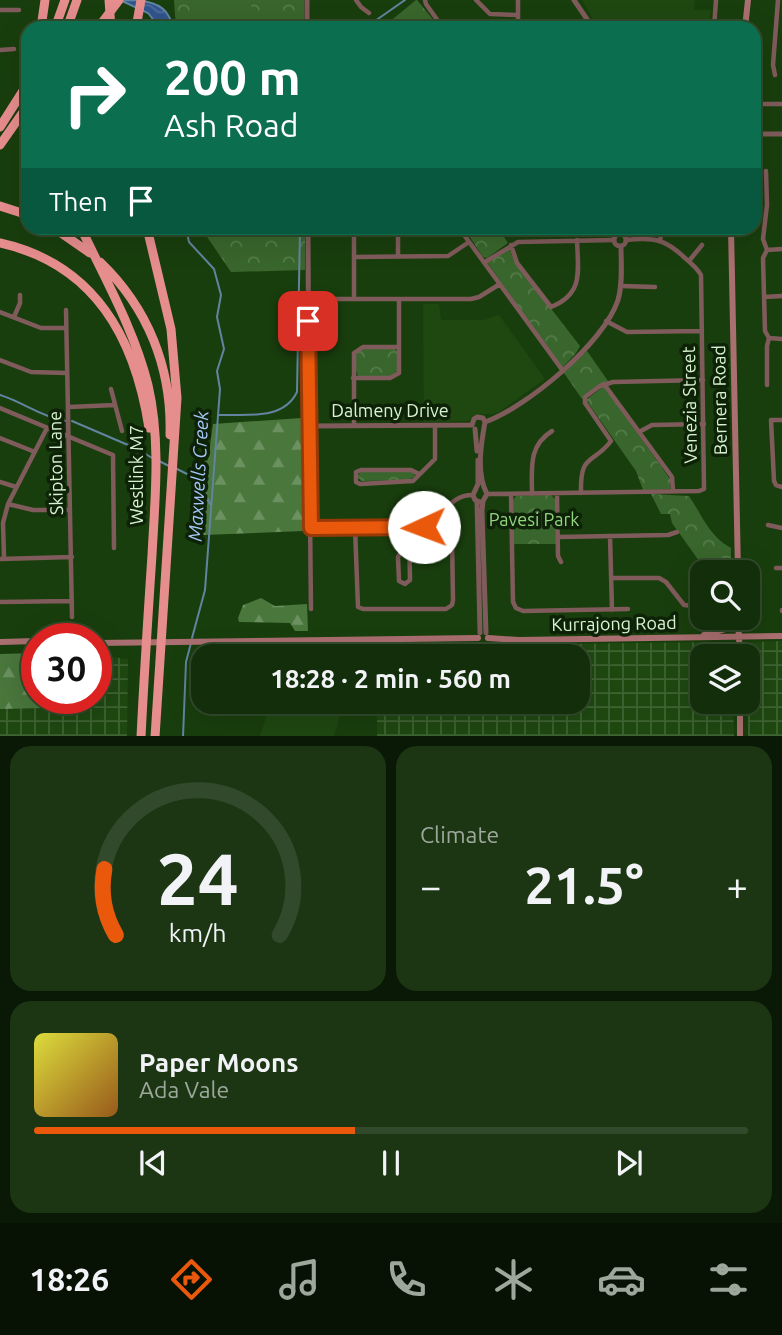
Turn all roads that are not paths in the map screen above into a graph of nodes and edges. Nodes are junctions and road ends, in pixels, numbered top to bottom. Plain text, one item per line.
1 (3, 0) edge
2 (65, 0) edge
3 (77, 0) edge
4 (109, 0) edge
5 (119, 0) edge
6 (141, 0) edge
7 (307, 0) edge
8 (356, 0) edge
9 (425, 0) edge
10 (476, 0) edge
11 (518, 0) edge
12 (574, 0) edge
13 (716, 0) edge
14 (748, 0) edge
15 (778, 0) edge
16 (2, 10) edge
17 (19, 10) dead end
18 (369, 13) dead end
19 (518, 15) junction
20 (58, 21) edge
21 (70, 21) edge
22 (103, 21) edge
23 (110, 21) edge
24 (137, 21) edge
25 (307, 21) edge
26 (438, 21) edge
27 (518, 21) edge
28 (588, 21) edge
29 (714, 21) edge
30 (746, 21) edge
31 (779, 23) edge
32 (14, 49) dead end
33 (0, 50) edge
34 (775, 75) dead end
35 (21, 94) edge
36 (761, 104) edge
37 (782, 104) edge
38 (21, 115) edge
39 (21, 125) edge
40 (0, 127) edge
41 (782, 132) edge
42 (761, 133) edge
43 (0, 145) edge
44 (0, 151) edge
45 (766, 171) dead end
46 (0, 205) edge
47 (21, 212) edge
48 (65, 235) edge
49 (84, 235) edge
50 (150, 235) edge
51 (308, 235) edge
52 (354, 235) edge
53 (398, 235) edge
54 (464, 235) edge
55 (615, 235) edge
56 (625, 235) edge
57 (661, 235) edge
58 (732, 235) edge
59 (577, 240) junction
60 (614, 240) junction
61 (626, 240) junction
62 (660, 240) junction
63 (469, 242) junction
64 (0, 243) edge
65 (511, 245) junction
66 (702, 245) dead end
67 (621, 246) junction
68 (782, 249) edge
69 (767, 250) junction
70 (398, 256) junction
71 (354, 257) junction
72 (689, 261) junction
73 (485, 262) junction
74 (499, 284) junction
75 (621, 286) junction
76 (655, 287) dead end
77 (20, 295) dead end
78 (782, 296) edge
79 (764, 297) junction
80 (308, 299) junction
81 (355, 299) junction
82 (399, 299) junction
83 (66, 310) dead end
84 (0, 312) edge
85 (14, 317) junction
86 (607, 321) junction
87 (66, 328) junction
88 (702, 331) junction
89 (769, 338) junction
90 (782, 339) edge
91 (399, 347) junction
92 (0, 360) edge
93 (563, 371) junction
94 (67, 373) junction
95 (353, 378) junction
96 (703, 380) junction
97 (604, 384) junction
98 (767, 385) dead end
99 (111, 389) dead end
100 (115, 405) junction
101 (69, 407) junction
102 (0, 408) edge
103 (782, 420) edge
104 (485, 422) junction
105 (704, 424) junction
106 (354, 425) junction
107 (435, 425) junction
108 (309, 426) junction
109 (474, 427) junction
110 (47, 428) junction
111 (483, 429) junction
112 (122, 431) dead end
113 (552, 431) dead end
114 (639, 432) junction
115 (69, 436) junction
116 (0, 438) edge
117 (154, 445) junction
118 (35, 452) junction
119 (172, 453) junction
120 (419, 474) junction
121 (0, 482) edge
122 (16, 487) junction
123 (782, 487) edge
124 (485, 491) junction
125 (673, 491) junction
126 (581, 493) junction
127 (511, 494) junction
128 (532, 494) junction
129 (556, 494) junction
130 (477, 497) junction
131 (8, 504) junction
132 (70, 510) junction
133 (436, 519) junction
134 (2, 523) edge
135 (768, 525) dead end
136 (409, 527) junction
137 (311, 528) junction
138 (355, 528) junction
139 (782, 528) edge
140 (677, 532) dead end
141 (610, 536) junction
142 (558, 537) junction
143 (114, 548) dead end
144 (409, 551) junction
145 (72, 557) junction
146 (2, 558) edge
147 (738, 560) edge
148 (561, 562) dead end
149 (611, 578) junction
150 (72, 600) junction
151 (0, 602) edge
152 (690, 605) edge
153 (311, 608) dead end
154 (628, 609) dead end
155 (612, 610) junction
156 (72, 617) dead end
157 (722, 630) edge
158 (739, 630) edge
159 (483, 635) junction
160 (740, 636) junction
161 (782, 636) edge
162 (699, 637) junction
163 (112, 641) edge
164 (21, 643) edge
165 (0, 644) edge
166 (740, 644) edge
167 (740, 714) edge
168 (141, 736) edge
169 (155, 736) edge
170 (740, 736) edge

1 - 16 street
2 - 20 highway
3 - 21 highway
4 - 23 highway
5 - 22 highway
6 - 24 highway
7 - 25 street
8 - 18 street
9 - 26 street
10 - 19 street
11 - 19 street
12 - 28 street
13 - 29 street
14 - 30 main road
15 - 31 street
16 - 17 street
19 - 27 street
31 - 34 street
32 - 33 street
35 - 40 highway
36 - 37 street
38 - 43 highway
39 - 44 highway
41 - 42 street
45 - 69 street
46 - 47 highway
48 - 119 highway
49 - 117 highway, Westlink M7
50 - 119 highway
51 - 80 street
52 - 71 street
53 - 70 street
54 - 63 street
55 - 60 street
56 - 61 street
57 - 62 street
58 - 147 main road, Bernera Road
59 - 60 street
59 - 65 street
59 - 65 street
60 - 67 street
61 - 62 street
61 - 67 street
62 - 72 street
63 - 70 street
63 - 73 street
64 - 117 highway
65 - 73 street
66 - 72 street
67 - 75 street
68 - 69 street
69 - 79 street
70 - 71 street
71 - 81 street
72 - 88 street, Venezia Street
73 - 74 street
74 - 82 street
74 - 93 street
75 - 76 street
75 - 86 street
77 - 85 street
78 - 79 street
79 - 89 street
80 - 81 street
80 - 108 street
81 - 82 street
82 - 91 street
83 - 87 street, Skipton Lane
84 - 85 street
85 - 87 street
86 - 88 street
86 - 93 street
87 - 94 street, Skipton Lane
88 - 96 street, Venezia Street
89 - 90 street
89 - 98 street
91 - 95 street
91 - 95 street
92 - 94 street
93 - 104 street
94 - 101 street, Skipton Lane
95 - 106 street
96 - 97 street
96 - 105 street, Venezia Street
97 - 114 street
97 - 126 street
99 - 100 street
100 - 101 street
100 - 112 street
101 - 115 street, Skipton Lane
102 - 110 street
103 - 123 street
104 - 109 street
104 - 111 street
105 - 114 street
105 - 125 street, Venezia Street
106 - 107 street, Dalmeny Drive
106 - 108 street, Dalmeny Drive
107 - 109 street, Dalmeny Drive
107 - 120 street
108 - 137 street
109 - 111 street
109 - 130 street
110 - 115 street
110 - 118 street
111 - 124 street
113 - 128 street
114 - 125 street
115 - 132 street, Skipton Lane
115 - 143 street
116 - 118 street
117 - 168 highway
118 - 122 street
119 - 169 highway
120 - 120 street
121 - 122 street
122 - 131 street
124 - 127 street, Venezia Street
124 - 130 street
124 - 130 street
125 - 126 street, Venezia Street
126 - 129 street, Venezia Street
127 - 128 street, Venezia Street
127 - 155 street
128 - 129 street, Venezia Street
129 - 142 street
130 - 133 street
130 - 159 street
131 - 132 street
131 - 134 street
132 - 145 street, Skipton Lane
133 - 136 street
133 - 138 street
134 - 146 street
135 - 139 street
136 - 138 street
136 - 144 street
137 - 138 street
137 - 153 street
140 - 141 street
141 - 142 street
141 - 149 street
142 - 148 street
144 - 144 street
145 - 146 street
145 - 150 street, Skipton Lane
149 - 152 street
149 - 155 street
150 - 151 street
150 - 156 street, Skipton Lane
154 - 155 street
157 - 162 main road
158 - 160 main road
159 - 162 main road, Kurrajong Road
159 - 163 main road, Kurrajong Road
160 - 161 main road, Kurrajong Road
160 - 162 main road, Kurrajong Road
160 - 166 main road
164 - 165 main road
167 - 170 main road

